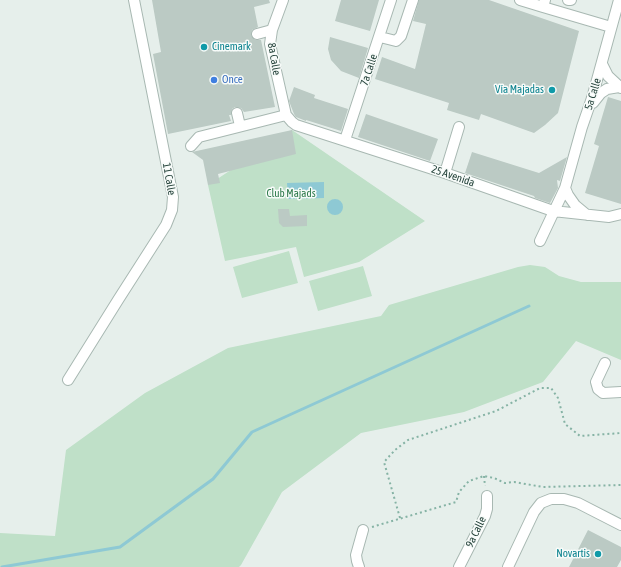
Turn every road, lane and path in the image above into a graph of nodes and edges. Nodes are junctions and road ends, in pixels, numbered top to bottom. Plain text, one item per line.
1 (134, 0) edge
2 (283, 0) edge
3 (391, 0) edge
4 (413, 0) edge
5 (520, 0) edge
6 (568, 0) edge
7 (572, 0) edge
8 (619, 0) edge
9 (544, 4) edge
10 (611, 27) junction
11 (272, 30) junction
12 (257, 34) dead end
13 (380, 37) junction
14 (602, 64) junction
15 (620, 88) edge
16 (588, 110) junction
17 (237, 113) dead end
18 (287, 117) junction
19 (240, 126) junction
20 (459, 127) dead end
21 (346, 140) junction
22 (191, 146) dead end
23 (445, 173) junction
24 (566, 188) junction
25 (553, 211) junction
26 (621, 214) edge
27 (587, 215) junction
28 (540, 240) dead end
29 (605, 363) dead end
30 (68, 380) dead end
31 (621, 392) edge
32 (621, 433) edge
33 (621, 485) edge
34 (487, 496) dead end
35 (400, 518) junction
36 (621, 525) edge
37 (363, 530) joint
38 (359, 567) edge
39 (459, 567) edge
40 (508, 567) edge

1 - 30 street, 11 Calle
2 - 11 street, 8a Calle
3 - 13 street, 7a Calle
4 - 13 street
5 - 9 street
6 - 7 street
8 - 10 street, 5a Calle
9 - 10 street
10 - 14 street, 5a Calle
11 - 12 street
11 - 18 street, 8a Calle
13 - 21 street, 7a Calle
14 - 15 street
14 - 16 street, 5a Calle
15 - 16 street
16 - 24 street, 5a Calle
17 - 19 street
18 - 19 street
18 - 21 street, 25 Avenida
19 - 22 street
20 - 23 street
21 - 23 street, 25 Avenida
23 - 25 street, 25 Avenida
24 - 25 street, 5a Calle
24 - 27 street
25 - 27 street, 25 Avenida
25 - 28 street, 5a Calle
26 - 27 street, 25 Avenida
29 - 31 street
32 - 35 path
33 - 35 path
34 - 39 street, 9a Calle
35 - 37 path
36 - 40 street
37 - 38 street

